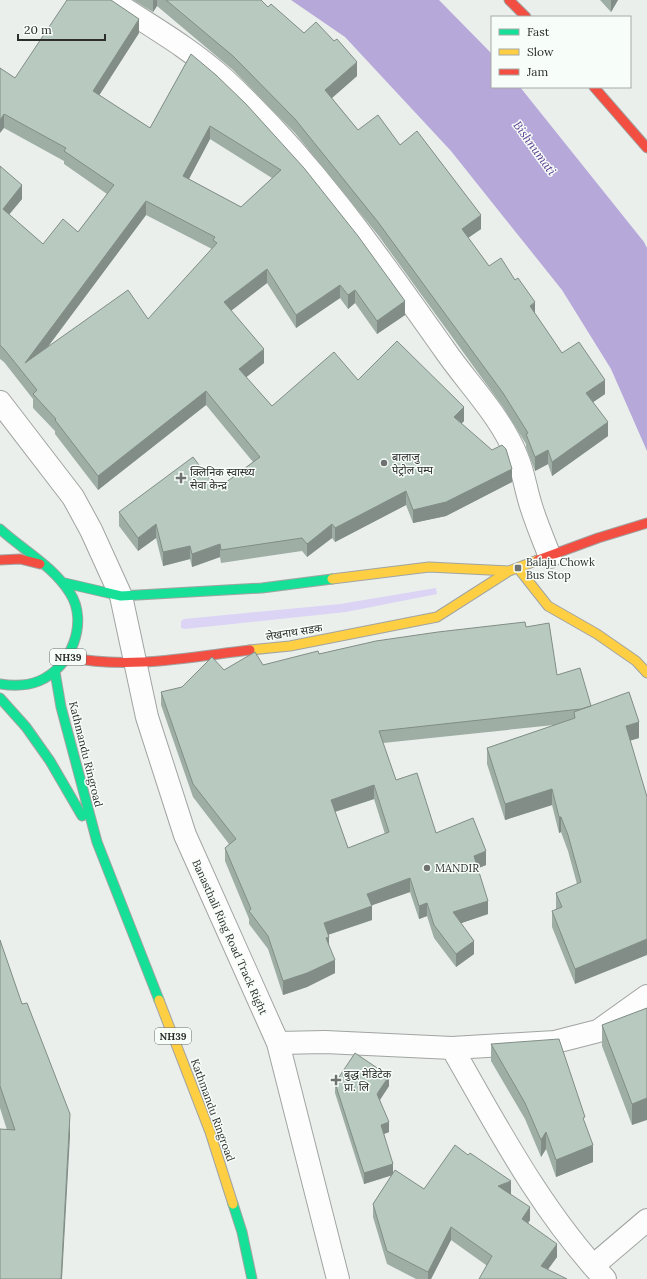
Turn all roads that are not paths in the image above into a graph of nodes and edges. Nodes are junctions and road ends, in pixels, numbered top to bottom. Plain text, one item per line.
1 (111, 0) edge
2 (509, 0) edge
3 (525, 16) edge
4 (595, 88) edge
5 (647, 148) edge
6 (0, 402) edge
7 (647, 523) edge
8 (0, 529) edge
9 (550, 557) junction
10 (0, 560) edge
11 (50, 569) junction
12 (513, 570) junction
13 (65, 583) junction
14 (121, 596) junction
15 (68, 657) junction
16 (136, 663) junction
17 (55, 672) junction
18 (647, 673) edge
19 (0, 684) edge
20 (0, 698) edge
21 (97, 842) junction
22 (647, 996) edge
23 (278, 1044) junction
24 (452, 1048) junction
25 (647, 1220) edge
26 (599, 1273) edge
27 (252, 1279) edge
28 (338, 1279) edge

1 - 9 street
2 - 3 main road
4 - 5 main road
6 - 14 street, Banasthali Ring Road Track Right
7 - 9 main road, लेखनाथ सडक
8 - 11 main road, NH39
9 - 12 main road, लेखनाथ सडक
10 - 11 main road, NH39
11 - 13 main road, NH39
12 - 14 main road, लेखनाथ सडक
12 - 16 main road, लेखनाथ सडक
12 - 18 main road
13 - 14 main road, लेखनाथ सडक
13 - 15 main road, NH39
14 - 16 street, Banasthali Ring Road Track Right
15 - 16 main road, लेखनाथ सडक
15 - 17 main road, NH39
16 - 23 street, Banasthali Ring Road Track Right
17 - 19 main road, NH39
17 - 21 main road, Kathmandu Ringroad / NH39
20 - 21 main road, Kathmandu Ringroad / NH39
21 - 27 main road, Kathmandu Ringroad / NH39
22 - 24 street
23 - 24 street
23 - 28 street, Banasthali Ring Road Track Right
24 - 26 street
25 - 26 street

